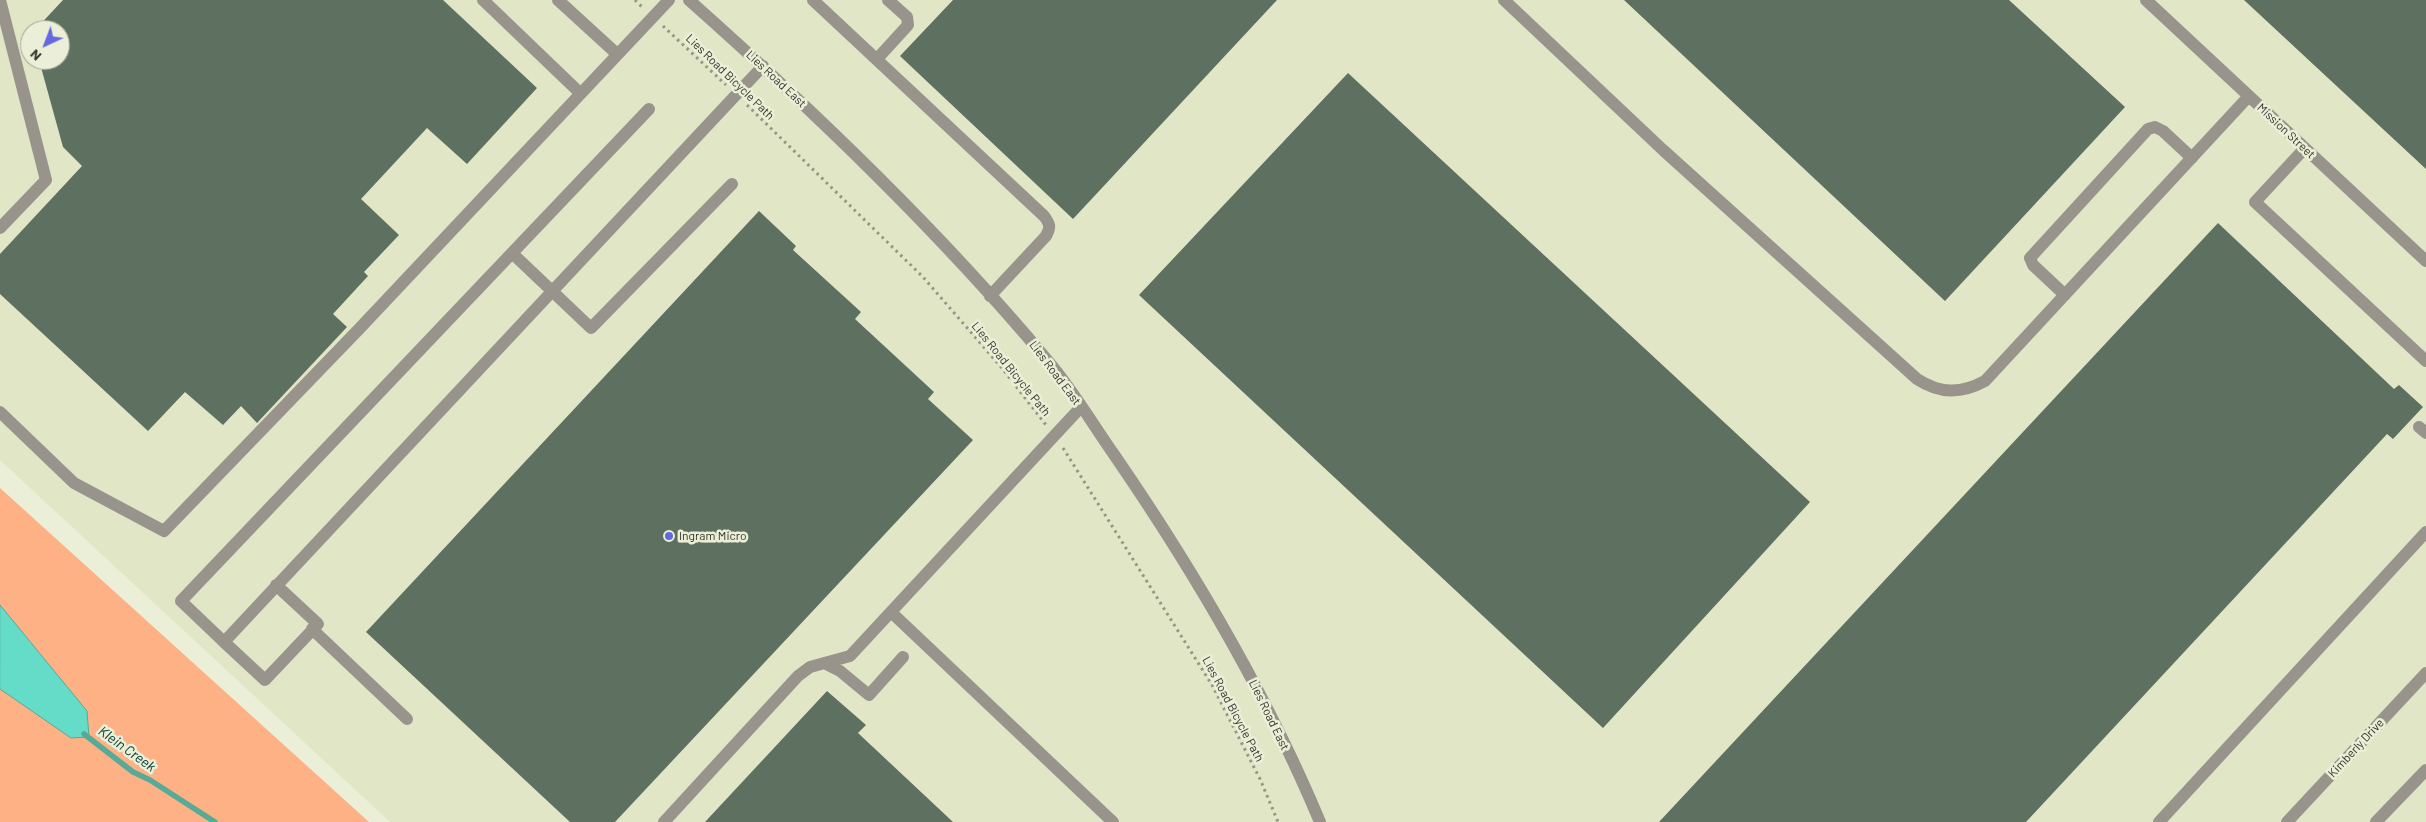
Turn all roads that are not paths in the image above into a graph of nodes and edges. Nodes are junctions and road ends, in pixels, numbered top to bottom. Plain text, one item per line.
1 (0, 0) edge
2 (483, 0) edge
3 (558, 0) edge
4 (669, 0) edge
5 (689, 0) edge
6 (813, 0) edge
7 (888, 0) edge
8 (1504, 0) edge
9 (2146, 0) edge
10 (617, 54) junction
11 (877, 59) junction
12 (763, 66) junction
13 (580, 93) junction
14 (2249, 96) junction
15 (649, 109) dead end
16 (2305, 148) junction
17 (2192, 158) junction
18 (732, 184) dead end
19 (0, 228) edge
20 (513, 254) junction
21 (2426, 261) edge
22 (551, 293) junction
23 (2065, 295) junction
24 (990, 296) junction
25 (2426, 362) edge
26 (1081, 407) junction
27 (0, 412) edge
28 (2426, 532) edge
29 (276, 585) junction
30 (891, 612) junction
31 (312, 629) junction
32 (224, 642) junction
33 (903, 657) dead end
34 (824, 662) junction
35 (2426, 673) edge
36 (407, 719) dead end
37 (2426, 770) edge
38 (664, 822) edge
39 (1113, 822) edge
40 (1320, 822) edge
41 (2159, 822) edge
42 (2288, 822) edge
43 (2376, 822) edge

1 - 19 street
2 - 13 street
3 - 10 street
4 - 10 street
5 - 12 street, Lies Road East
6 - 11 street
7 - 11 street
8 - 23 street
9 - 14 street, Mission Street
10 - 13 street
11 - 24 street
12 - 22 street
12 - 24 street, Lies Road East
13 - 27 street
14 - 16 street, Mission Street
14 - 17 street
15 - 20 street
16 - 21 street, Mission Street
16 - 25 street
17 - 23 street
17 - 23 street
18 - 22 street
20 - 22 street
20 - 32 street
22 - 29 street
24 - 26 street, Lies Road East
26 - 30 street
26 - 40 street, Lies Road East
28 - 41 street
29 - 31 street
29 - 32 street
30 - 34 street
30 - 39 street
31 - 32 street
31 - 36 street
33 - 34 street
34 - 38 street
35 - 42 street, Kimberly Drive
37 - 43 street

